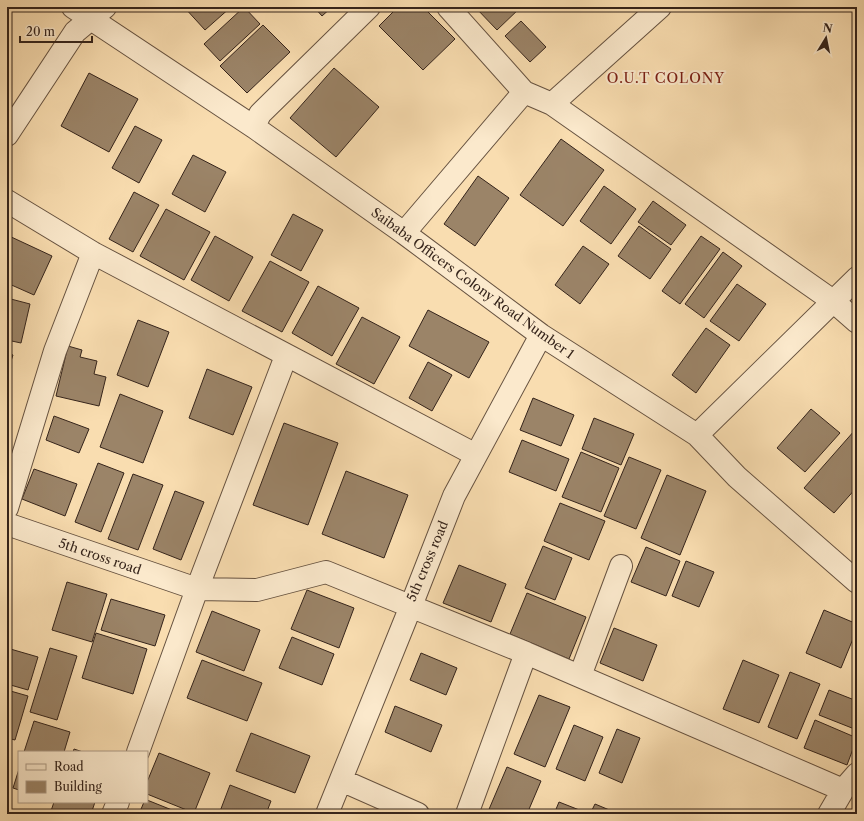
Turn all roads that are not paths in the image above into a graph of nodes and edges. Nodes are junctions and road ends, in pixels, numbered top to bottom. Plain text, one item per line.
1 (73, 7) edge
2 (370, 7) edge
3 (448, 7) edge
4 (660, 7) edge
5 (99, 13) edge
6 (524, 92) junction
7 (552, 104) junction
8 (254, 128) junction
9 (7, 135) edge
10 (7, 201) edge
11 (404, 233) junction
12 (94, 252) junction
13 (857, 278) edge
14 (833, 301) junction
15 (857, 322) edge
16 (541, 335) junction
17 (286, 356) junction
18 (697, 435) junction
19 (476, 455) junction
20 (7, 508) edge
21 (7, 524) edge
22 (621, 566) dead end
23 (856, 579) edge
24 (197, 589) junction
25 (411, 606) junction
26 (526, 653) junction
27 (580, 676) junction
28 (138, 751) edge
29 (341, 780) junction
30 (850, 782) edge
31 (118, 803) edge
32 (113, 814) edge
33 (326, 814) edge
34 (418, 814) edge
35 (467, 814) edge
36 (829, 814) edge

1 - 5 street, Saibaba Officers Colony Road Number 1
2 - 8 street
3 - 6 street
4 - 7 street
5 - 8 street, Saibaba Officers Colony Road Number 1
5 - 9 street
6 - 7 street
6 - 11 street
7 - 14 street
8 - 11 street, Saibaba Officers Colony Road Number 1
10 - 12 street
11 - 16 street, Saibaba Officers Colony Road Number 1
12 - 17 street
12 - 20 street
13 - 14 street
14 - 15 street
14 - 18 street
16 - 18 street, Saibaba Officers Colony Road Number 1
16 - 19 street, 5th cross road
17 - 19 street
17 - 24 street
18 - 23 street, Saibaba Officers Colony Road Number 1
19 - 25 street, 5th cross road
21 - 24 street, 5th cross road
22 - 27 street
24 - 25 street, 5th cross road
24 - 28 street
25 - 26 street
25 - 29 street
26 - 27 street
26 - 35 street
27 - 30 street
29 - 33 street
29 - 34 street
30 - 36 street
31 - 32 street

